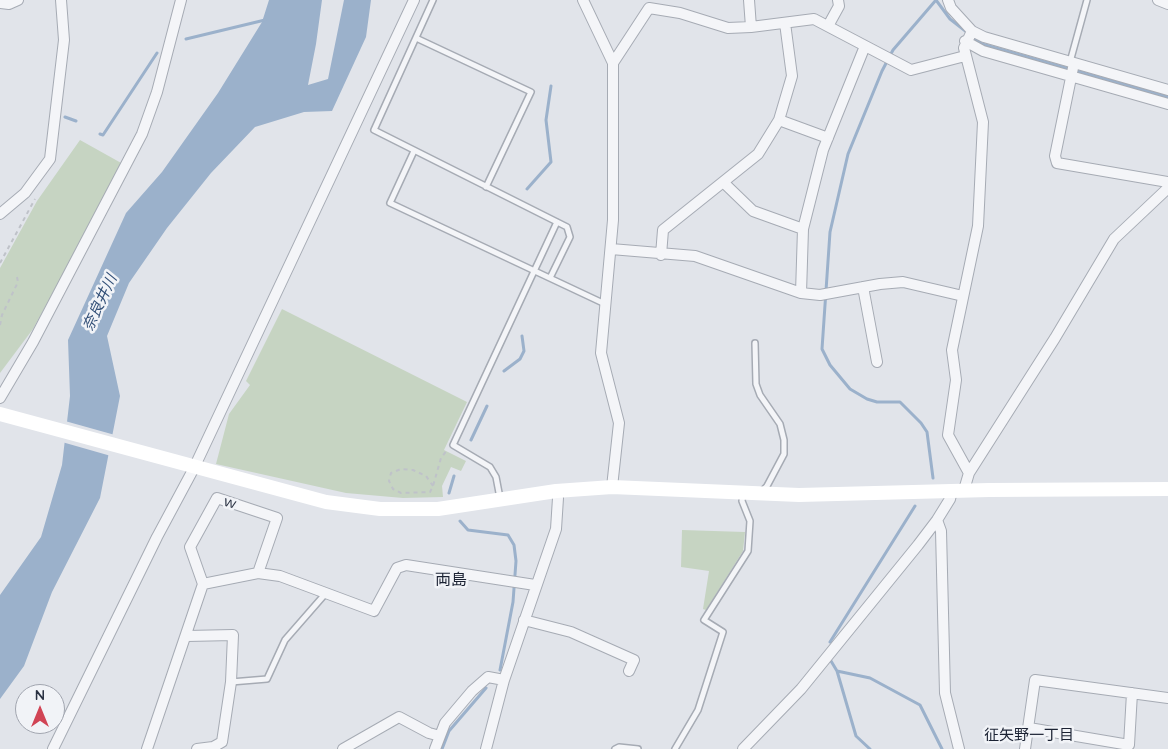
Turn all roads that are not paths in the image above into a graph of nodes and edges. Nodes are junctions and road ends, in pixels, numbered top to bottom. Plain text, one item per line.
1 (18, 0) edge
2 (60, 0) edge
3 (181, 0) edge
4 (414, 0) edge
5 (433, 0) edge
6 (582, 0) edge
7 (749, 0) edge
8 (838, 0) edge
9 (948, 0) edge
10 (1087, 0) edge
11 (1158, 0) edge
12 (0, 3) edge
13 (650, 4) edge
14 (1168, 4) edge
15 (785, 23) junction
16 (828, 26) junction
17 (750, 27) junction
18 (969, 36) junction
19 (416, 38) junction
20 (865, 46) junction
21 (965, 56) junction
22 (613, 63) junction
23 (1072, 68) junction
24 (1168, 90) edge
25 (1168, 104) edge
26 (779, 120) junction
27 (828, 138) junction
28 (414, 151) junction
29 (723, 182) junction
30 (1168, 182) edge
31 (486, 187) junction
32 (1168, 188) edge
33 (0, 214) edge
34 (557, 222) junction
35 (804, 229) junction
36 (611, 249) junction
37 (661, 255) junction
38 (535, 271) junction
39 (550, 278) junction
40 (863, 287) junction
41 (802, 294) junction
42 (963, 296) junction
43 (606, 304) junction
44 (755, 343) dead end
45 (877, 362) dead end
46 (0, 398) edge
47 (0, 414) edge
48 (190, 467) junction
49 (969, 473) junction
50 (612, 487) junction
51 (1168, 489) edge
52 (556, 491) junction
53 (958, 491) junction
54 (743, 492) junction
55 (759, 493) junction
56 (500, 500) junction
57 (937, 520) junction
58 (258, 573) junction
59 (203, 584) junction
60 (535, 586) junction
61 (326, 593) junction
62 (524, 620) junction
63 (187, 636) junction
64 (629, 671) dead end
65 (504, 680) junction
66 (231, 682) junction
67 (1132, 693) junction
68 (1168, 698) edge
69 (1028, 728) junction
70 (440, 736) junction
71 (1129, 747) edge
72 (53, 749) edge
73 (147, 749) edge
74 (196, 749) edge
75 (343, 749) edge
76 (435, 749) edge
77 (486, 749) edge
78 (615, 749) edge
79 (638, 749) edge
80 (675, 749) edge
81 (743, 749) edge
82 (959, 749) edge
83 (1025, 749) edge

1 - 12 street
2 - 33 street
3 - 46 street
4 - 48 street
5 - 19 lane
6 - 22 street
7 - 17 street
8 - 16 street
9 - 18 street
10 - 23 lane
11 - 14 street
13 - 17 street
13 - 22 street
15 - 16 street
15 - 17 street
15 - 26 street
16 - 20 street
18 - 21 street
18 - 23 street
19 - 28 lane
19 - 31 lane
20 - 21 street
20 - 27 street
21 - 42 street
22 - 36 street
23 - 24 street
23 - 25 street
23 - 30 street
26 - 27 street
26 - 29 street
27 - 35 street
28 - 31 lane
28 - 38 lane
29 - 35 street
29 - 37 street
31 - 34 lane
32 - 49 street
34 - 38 lane
34 - 39 lane
35 - 41 street
36 - 37 street
36 - 43 street
37 - 41 street
38 - 39 lane
38 - 56 lane
39 - 43 lane
40 - 41 street
40 - 42 street
40 - 45 street
42 - 49 street
43 - 50 street
44 - 55 lane
47 - 48 street
48 - 56 street
48 - 72 street
49 - 53 street
50 - 52 street
50 - 54 street
51 - 53 street
52 - 56 street
52 - 60 street
53 - 55 street
53 - 57 street
54 - 55 street
54 - 80 lane
57 - 81 street
57 - 82 street
58 - 59 street
58 - 59 street, ｗ
58 - 61 street
59 - 63 street
60 - 61 street
60 - 62 street
61 - 66 lane
62 - 64 street
62 - 65 street
63 - 66 street
63 - 73 street
65 - 70 street
65 - 77 street
66 - 74 street
67 - 68 street
67 - 69 street
67 - 71 street
69 - 71 street
69 - 83 street
70 - 75 street
70 - 76 street
78 - 79 lane

